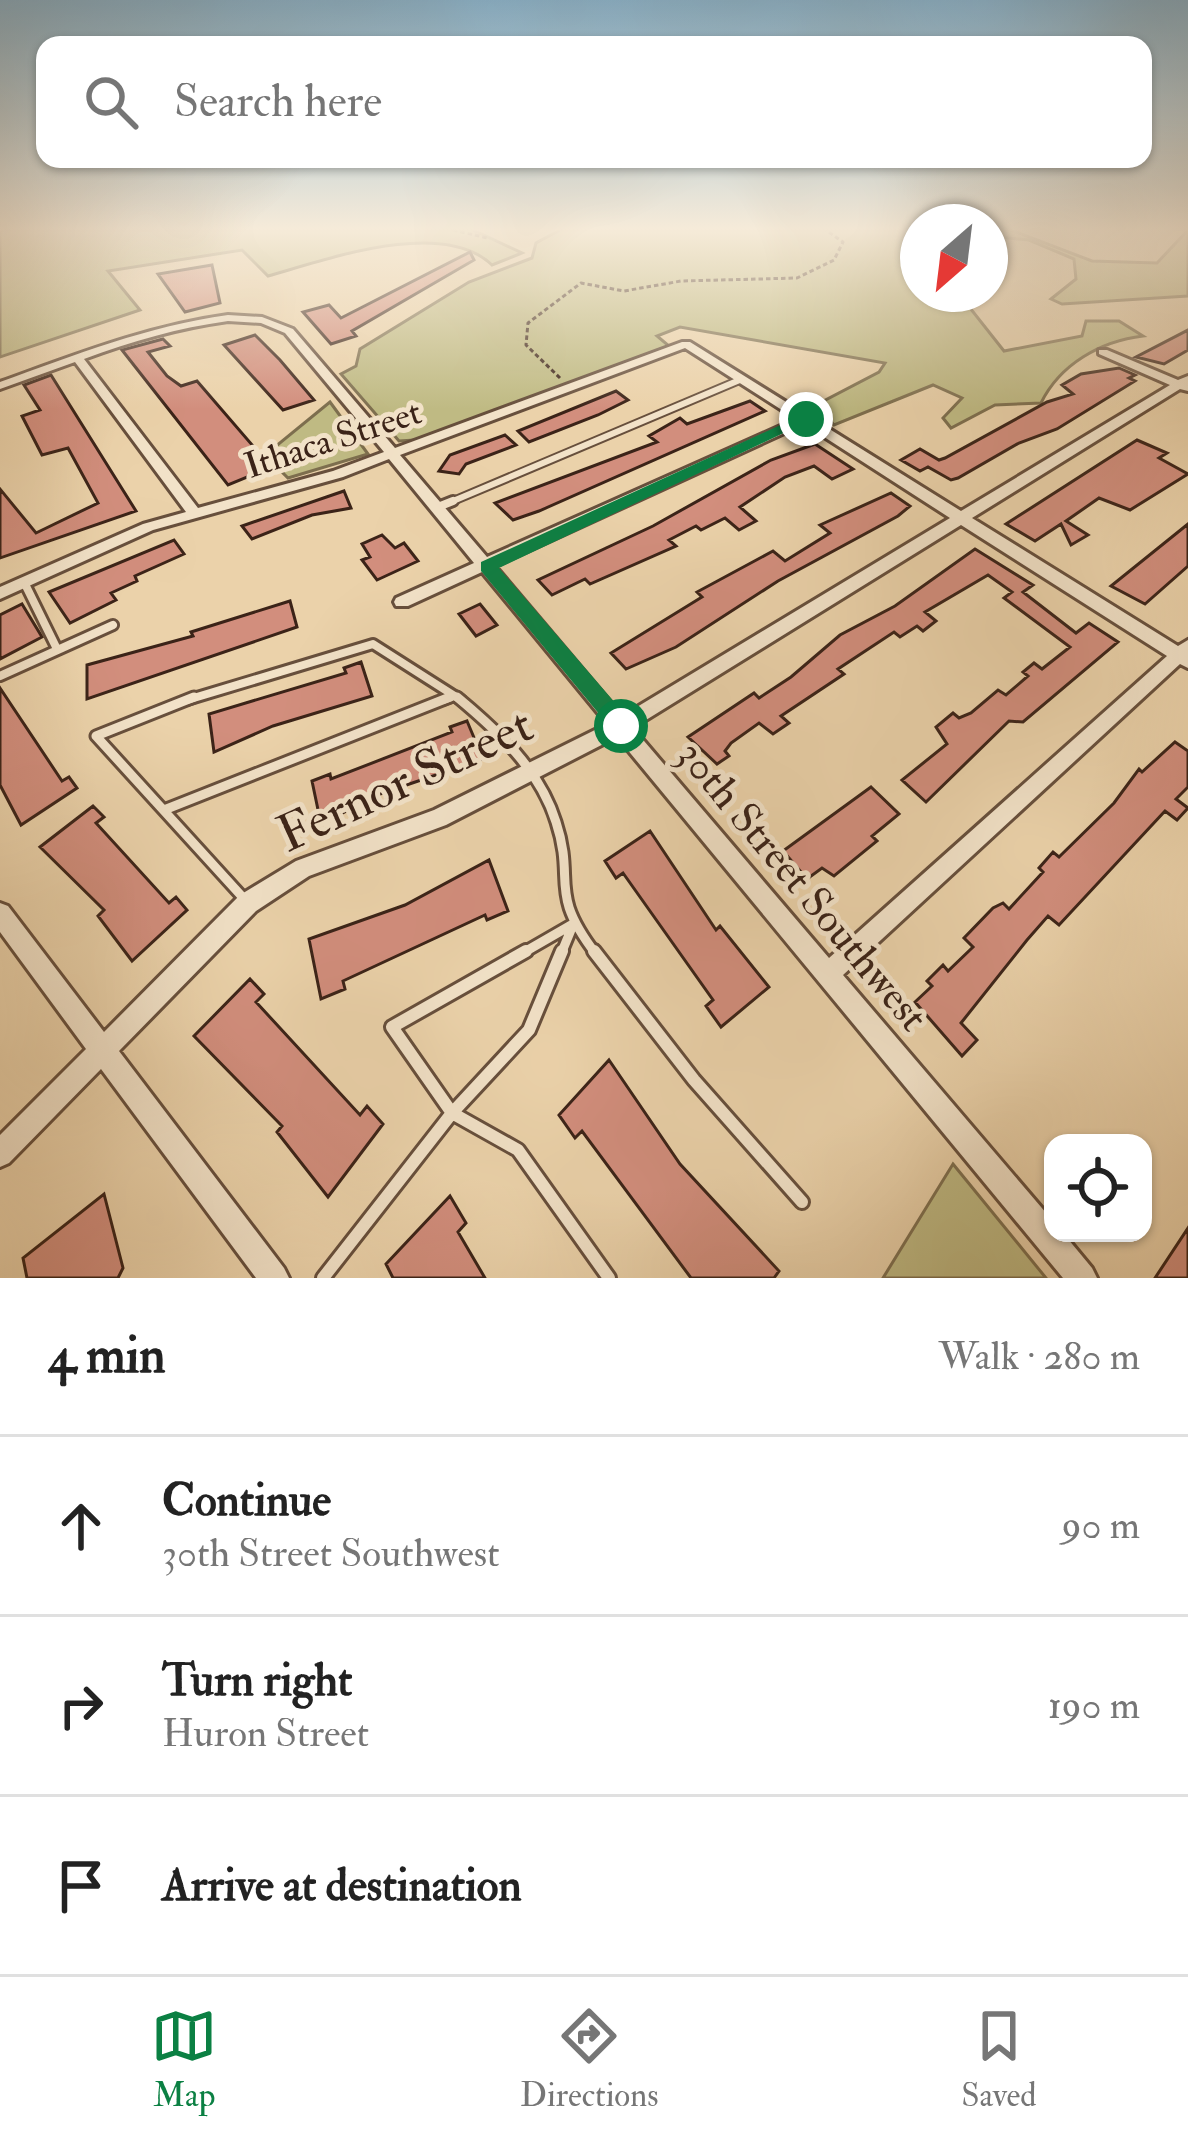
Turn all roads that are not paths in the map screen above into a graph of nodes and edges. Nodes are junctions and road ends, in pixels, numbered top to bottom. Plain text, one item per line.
1 (1102, 352) dead end
2 (79, 359) junction
3 (742, 379) junction
4 (1185, 384) edge
5 (0, 386) edge
6 (806, 419) junction
7 (392, 455) junction
8 (438, 507) junction
9 (193, 512) junction
10 (963, 519) junction
11 (487, 566) junction
12 (24, 582) junction
13 (0, 593) edge
14 (402, 602) dead end
15 (113, 625) dead end
16 (58, 650) junction
17 (1185, 655) edge
18 (0, 676) edge
19 (455, 696) junction
20 (621, 726) junction
21 (528, 772) junction
22 (164, 811) junction
23 (248, 903) junction
24 (0, 914) edge
25 (573, 923) junction
26 (828, 974) junction
27 (102, 1054) junction
28 (452, 1113) junction
29 (0, 1154) edge
30 (802, 1202) dead end
31 (274, 1278) edge
32 (323, 1278) edge
33 (609, 1278) edge
34 (1082, 1278) edge

1 - 4 street
2 - 5 street
2 - 7 street, 30th Street Southwest
2 - 9 street
3 - 6 street
3 - 7 street, Ithaca Street
3 - 8 lane
4 - 10 street, Fernor Street
6 - 10 street
6 - 11 street
7 - 8 street, 30th Street Southwest
7 - 9 street, Ithaca Street
8 - 11 street, 30th Street Southwest
9 - 12 street, Ithaca Street
10 - 17 street
10 - 20 street, Fernor Street
11 - 14 street
11 - 20 street, 30th Street Southwest
12 - 13 street, Ithaca Street
12 - 16 lane
15 - 16 lane
16 - 18 lane
17 - 26 street
19 - 21 lane
19 - 22 lane
19 - 22 lane
20 - 21 street, Fernor Street
20 - 26 street, 30th Street Southwest
21 - 23 street, Fernor Street
21 - 25 lane
22 - 23 lane
23 - 27 street, Fernor Street
24 - 27 street
25 - 28 lane
25 - 28 lane
25 - 30 lane
26 - 34 street, 30th Street Southwest
27 - 29 street, Fernor Street
27 - 31 street
28 - 32 lane
28 - 33 lane

